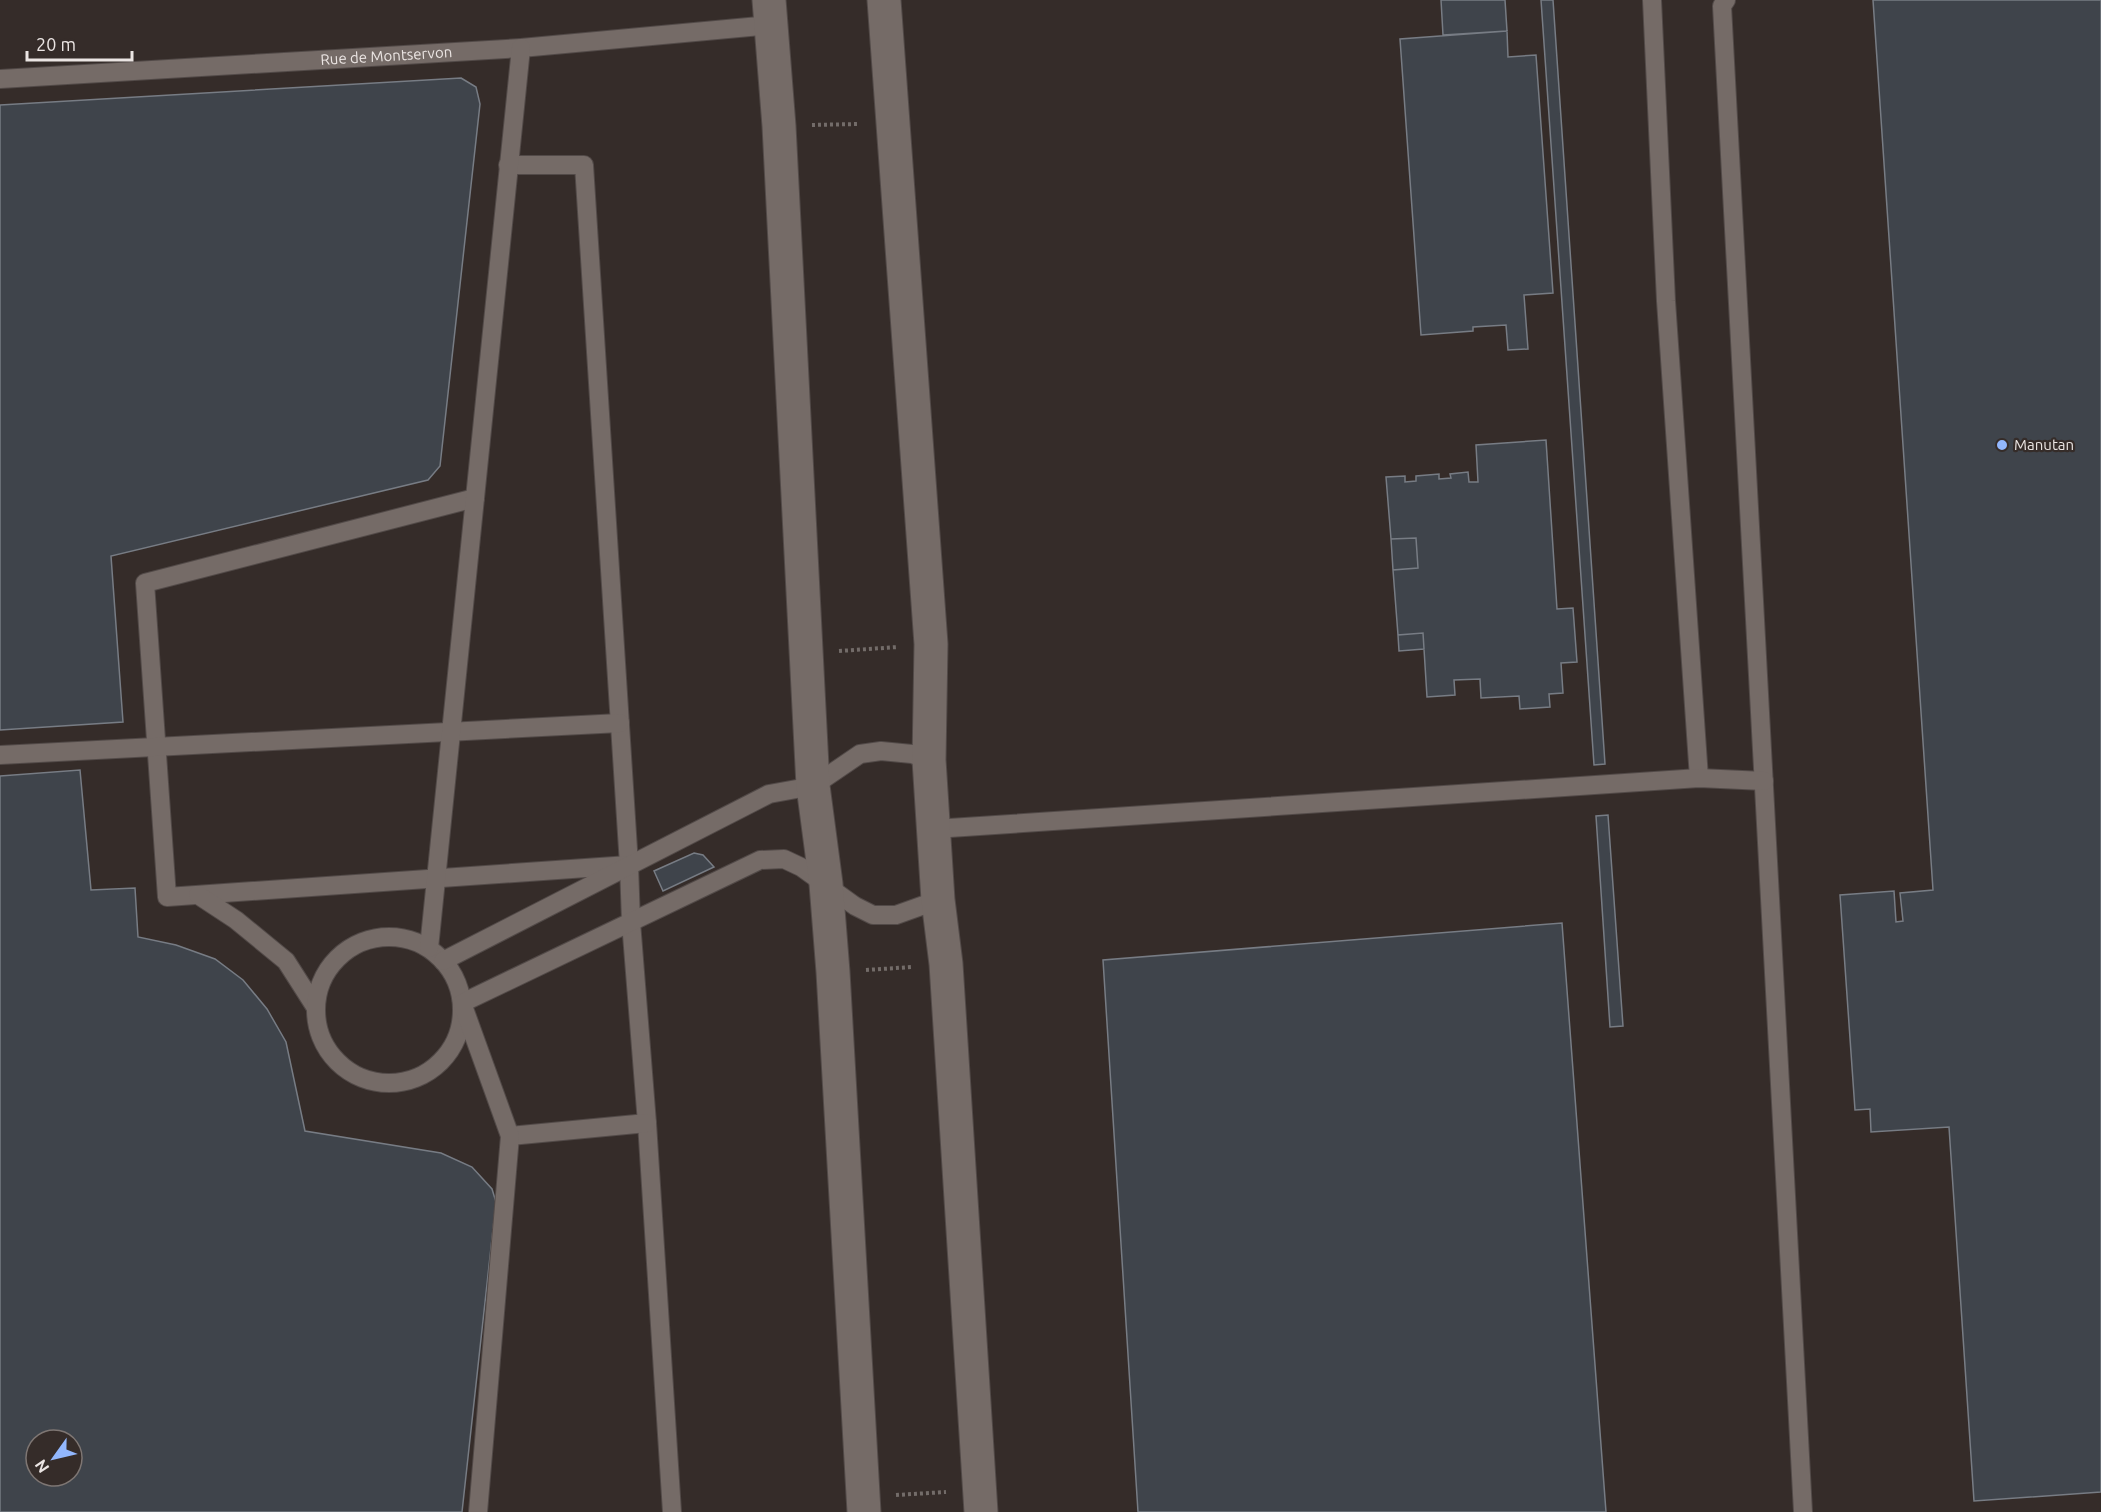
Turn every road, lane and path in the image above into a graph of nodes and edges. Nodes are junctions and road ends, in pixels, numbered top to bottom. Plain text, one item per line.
1 (884, 0) edge
2 (1652, 0) edge
3 (1726, 0) edge
4 (770, 12) edge
5 (520, 48) junction
6 (0, 79) edge
7 (892, 123) junction
8 (779, 126) junction
9 (508, 165) junction
10 (475, 498) junction
11 (931, 644) junction
12 (806, 654) junction
13 (620, 723) junction
14 (451, 732) junction
15 (157, 747) junction
16 (0, 755) edge
17 (928, 760) junction
18 (1699, 778) junction
19 (1764, 781) junction
20 (813, 786) junction
21 (934, 829) junction
22 (630, 865) junction
23 (436, 879) junction
24 (826, 884) junction
25 (198, 895) junction
26 (938, 900) junction
27 (630, 922) junction
28 (429, 948) junction
29 (443, 961) junction
30 (946, 964) junction
31 (833, 972) junction
32 (462, 1004) junction
33 (316, 1008) junction
34 (647, 1123) junction
35 (510, 1136) junction
36 (980, 1501) edge
37 (863, 1505) edge
38 (478, 1512) edge
39 (672, 1512) edge
40 (1803, 1512) edge

1 - 7 street
2 - 18 lane
3 - 19 lane
4 - 5 lane, Rue de Montservon
4 - 8 street
5 - 6 lane, Rue de Montservon
5 - 9 lane
7 - 8 path
7 - 11 street
8 - 12 street
9 - 10 lane
9 - 13 lane
10 - 14 lane
10 - 15 lane
11 - 12 path
11 - 17 street
12 - 20 street
13 - 14 lane
13 - 22 lane
14 - 15 lane
14 - 23 lane
15 - 16 lane
15 - 25 lane
17 - 20 lane
17 - 21 street
18 - 19 lane
18 - 21 lane
19 - 40 lane
20 - 22 lane
20 - 24 street
21 - 26 street
22 - 23 lane
22 - 27 lane
22 - 29 lane
23 - 25 lane
23 - 28 lane
24 - 26 lane
24 - 27 lane
24 - 31 street
25 - 33 lane
26 - 30 street
27 - 32 lane
27 - 34 lane
28 - 29 lane
28 - 33 lane
29 - 32 lane
30 - 31 path
30 - 36 street
31 - 37 street
32 - 33 lane
32 - 35 lane
34 - 35 lane
34 - 39 lane
35 - 38 lane
36 - 37 path

